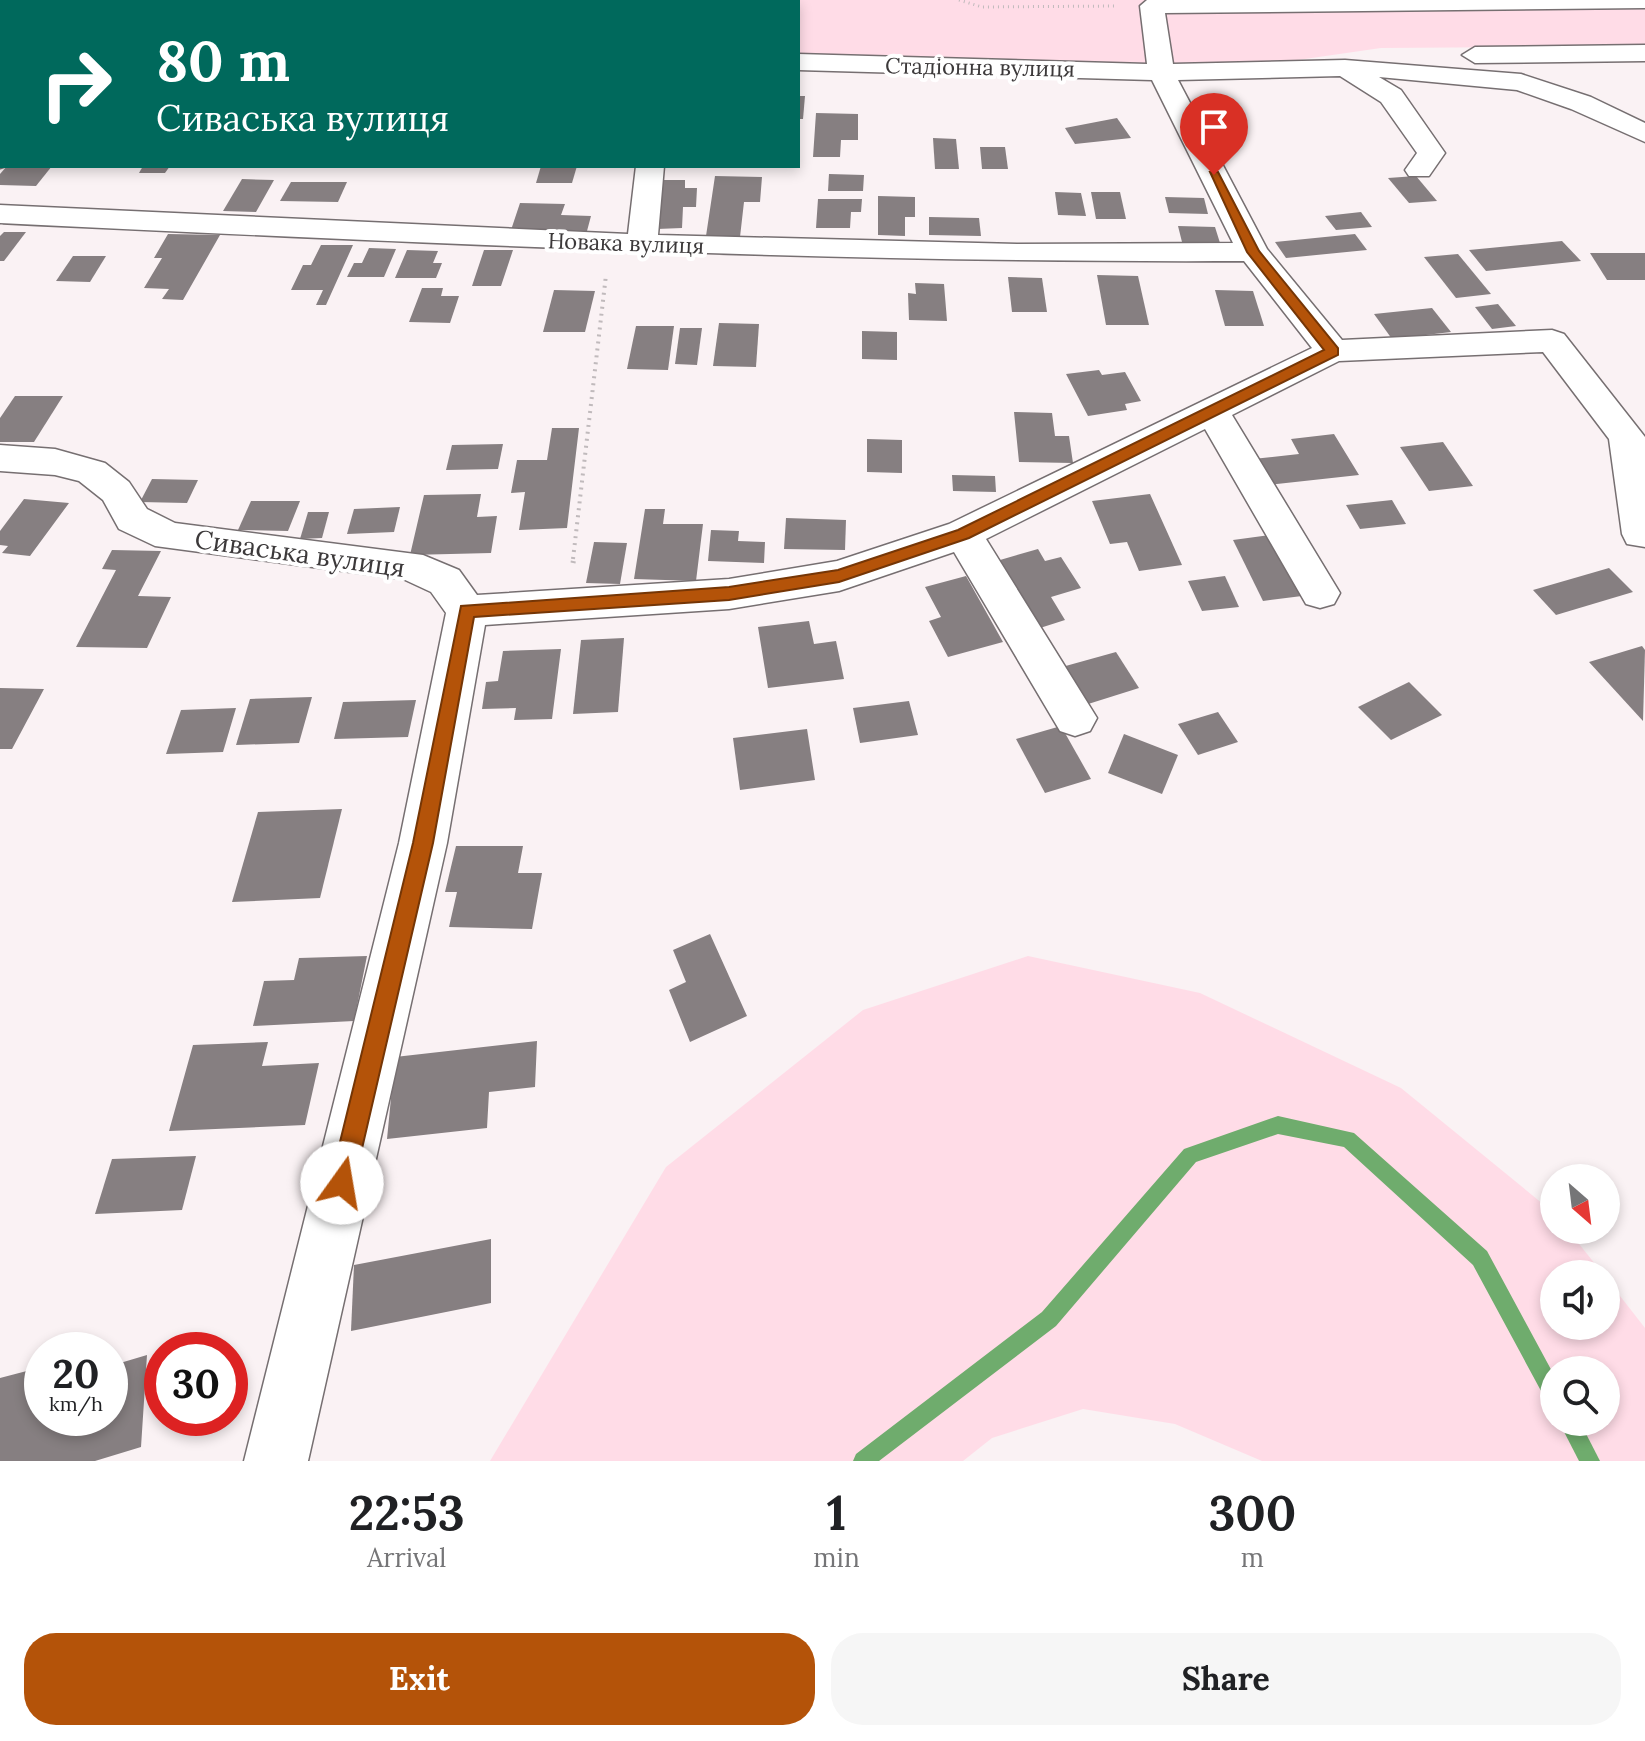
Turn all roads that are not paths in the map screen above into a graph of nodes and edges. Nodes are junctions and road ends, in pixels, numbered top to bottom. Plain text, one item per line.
1 (1645, 1) edge
2 (1645, 53) edge
3 (800, 62) edge
4 (1345, 68) junction
5 (1277, 69) junction
6 (1161, 72) junction
7 (1645, 134) edge
8 (650, 168) edge
9 (1419, 170) dead end
10 (0, 214) edge
11 (642, 244) junction
12 (1253, 252) junction
13 (1333, 351) junction
14 (1212, 411) junction
15 (0, 458) edge
16 (963, 534) junction
17 (1641, 534) dead end
18 (1320, 593) dead end
19 (467, 611) junction
20 (1075, 718) dead end
21 (276, 1461) edge

1 - 6 street
2 - 5 street
3 - 6 street, Стадіонна вулиця
4 - 5 street
4 - 7 street
4 - 9 street
5 - 6 street, Стадіонна вулиця
6 - 12 street
8 - 11 street
10 - 11 street, Новака вулиця
11 - 12 street, Новака вулиця
12 - 13 street
13 - 14 street
13 - 17 street
14 - 16 street
14 - 18 street
15 - 19 street, Сиваська вулиця
16 - 19 street
16 - 20 street
19 - 21 street

